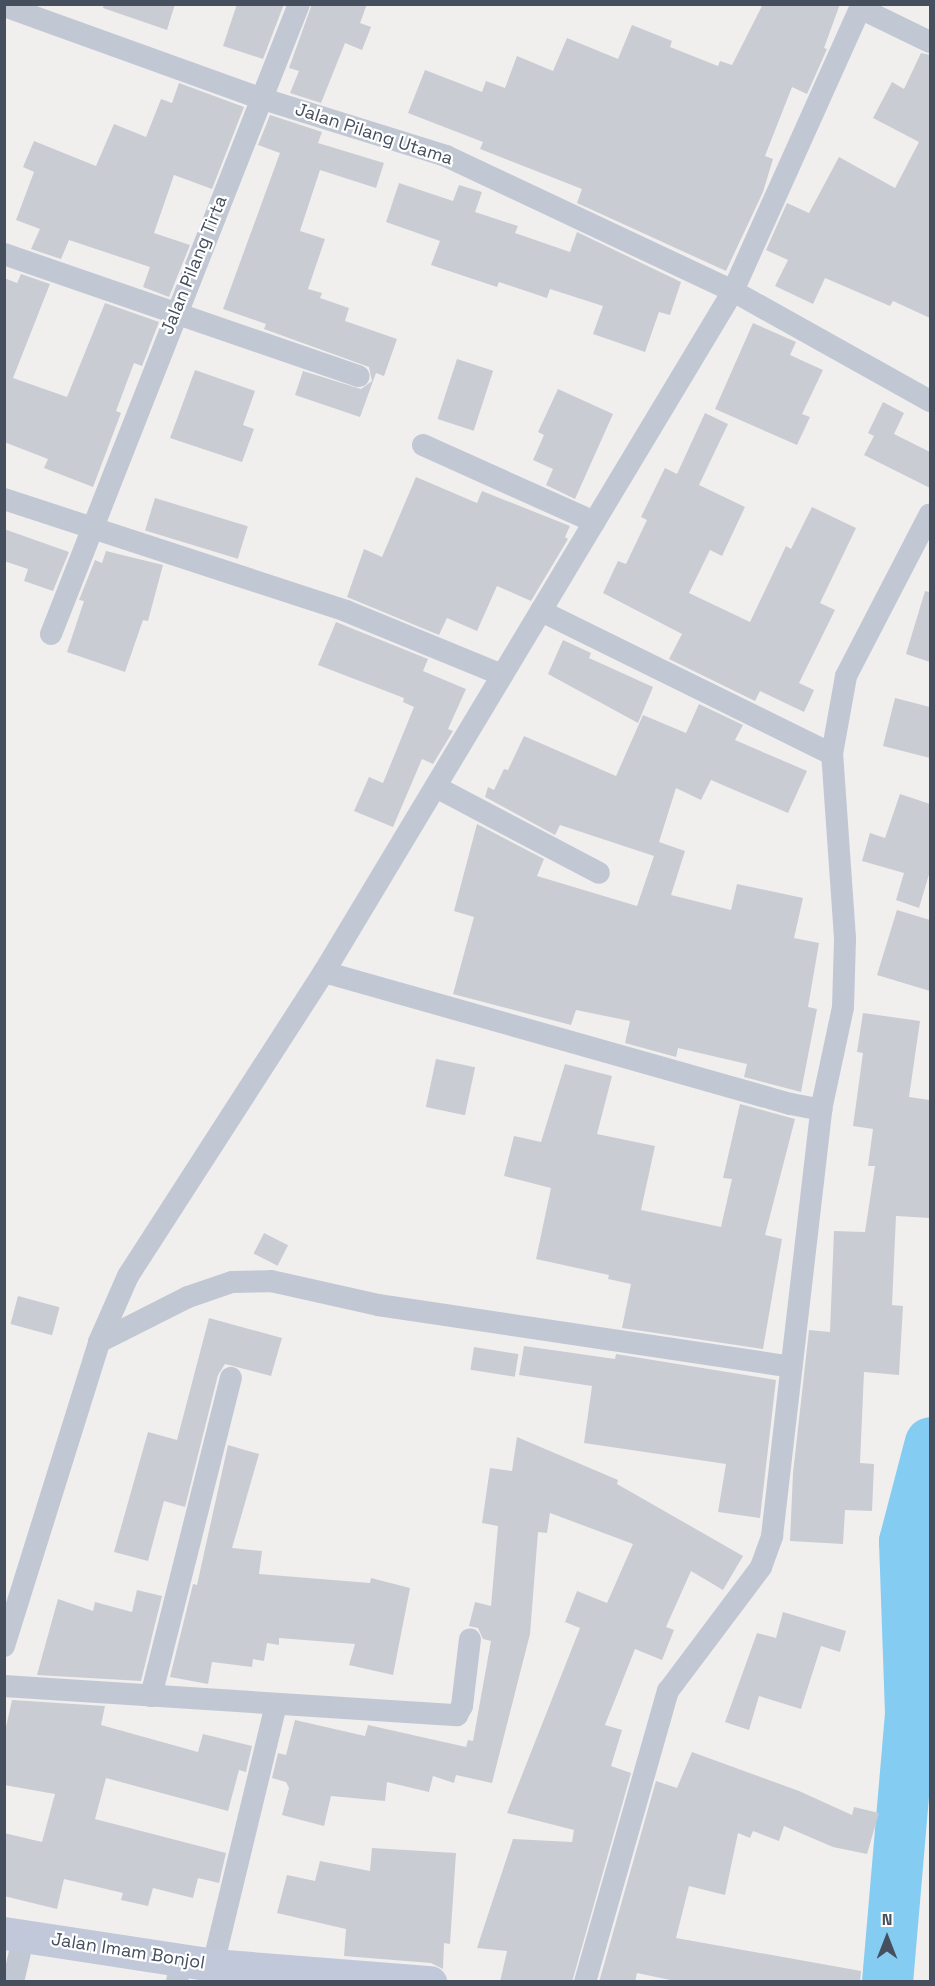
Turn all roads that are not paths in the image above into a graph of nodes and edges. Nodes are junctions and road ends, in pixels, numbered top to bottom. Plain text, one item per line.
1 (299, 4) edge
2 (4, 6) edge
3 (861, 6) edge
4 (930, 42) edge
5 (260, 98) junction
6 (4, 254) edge
7 (733, 291) junction
8 (177, 312) junction
9 (359, 376) dead end
10 (930, 400) edge
11 (423, 445) dead end
12 (4, 499) edge
13 (930, 514) edge
14 (594, 522) junction
15 (92, 528) junction
16 (541, 612) junction
17 (51, 634) dead end
18 (502, 675) junction
19 (832, 754) junction
20 (436, 787) junction
21 (599, 873) dead end
22 (324, 972) junction
23 (821, 1110) junction
24 (99, 1342) junction
25 (791, 1367) junction
26 (231, 1378) dead end
27 (470, 1640) dead end
28 (4, 1646) edge
29 (4, 1686) edge
30 (151, 1696) junction
31 (276, 1705) junction
32 (14, 1934) edge
33 (213, 1965) junction
34 (179, 1971) edge
35 (14, 1982) edge
36 (430, 1982) edge
37 (585, 1982) edge

1 - 5 street, Jalan Pilang Tirta
2 - 5 street, Jalan Pilang Utama
3 - 4 street
3 - 7 street
5 - 7 street, Jalan Pilang Utama
5 - 8 street, Jalan Pilang Tirta
6 - 8 street
7 - 10 street, Jalan Pilang Utama
7 - 14 street
8 - 9 street
8 - 15 street, Jalan Pilang Tirta
11 - 14 street
12 - 15 street
13 - 19 street
14 - 16 street
15 - 17 street, Jalan Pilang Tirta
15 - 18 street
16 - 18 street
16 - 19 street
18 - 20 street
19 - 23 street
20 - 21 street
20 - 22 street
22 - 23 street
22 - 24 street
23 - 25 street
24 - 25 street
24 - 28 street
25 - 37 street
26 - 30 street
27 - 31 street
29 - 30 street
30 - 31 street
31 - 33 street
32 - 34 main road, Jalan Imam Bonjol
32 - 35 street
33 - 34 main road, Jalan Imam Bonjol
33 - 36 main road, Jalan Imam Bonjol

